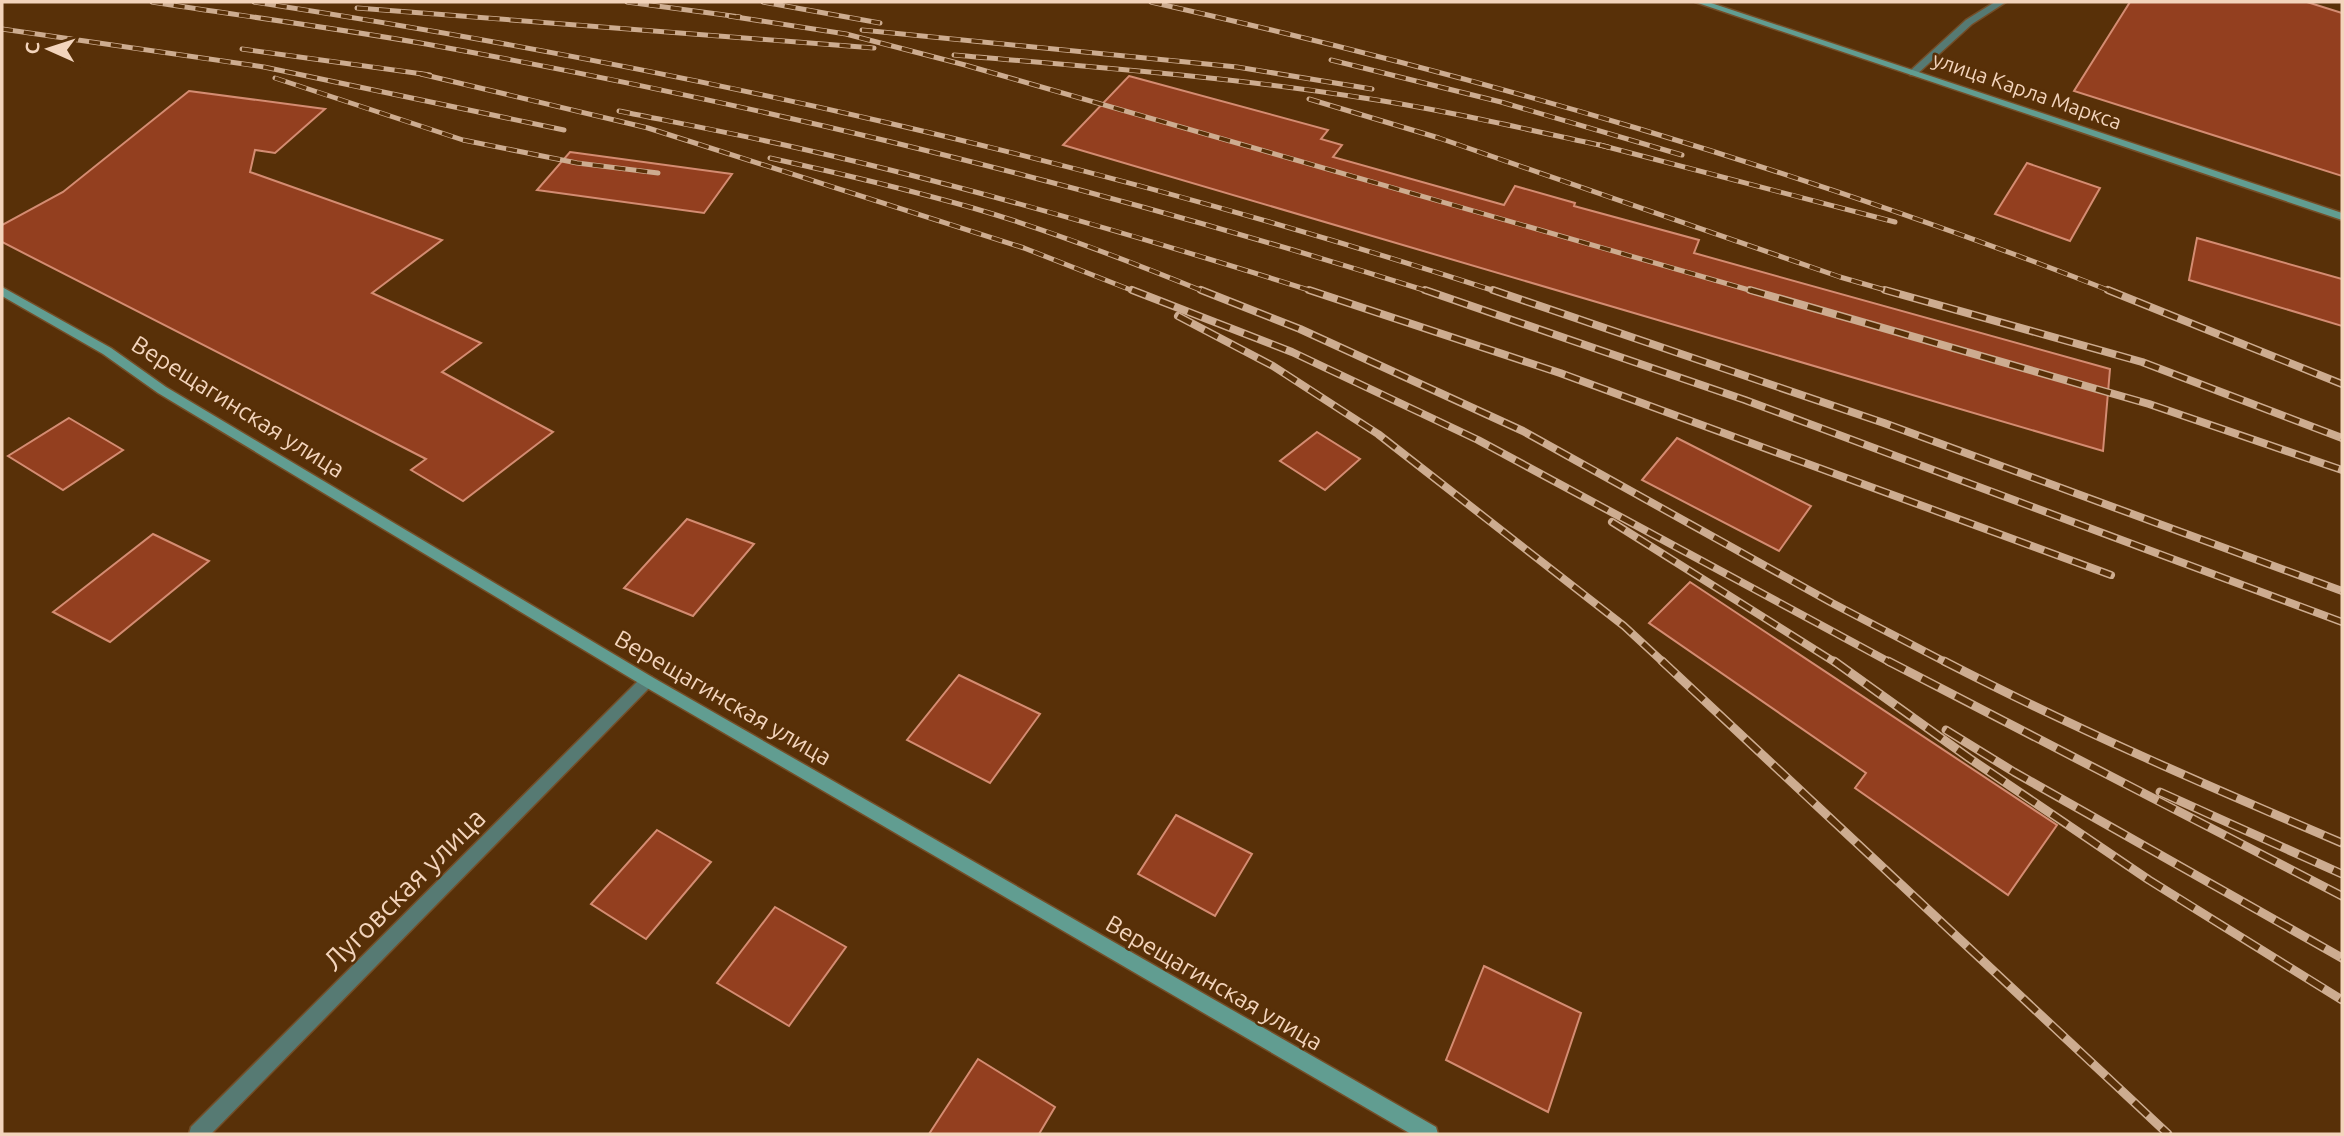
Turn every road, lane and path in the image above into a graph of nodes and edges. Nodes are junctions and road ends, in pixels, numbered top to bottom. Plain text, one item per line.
1 (1700, 2) edge
2 (2001, 2) edge
3 (1913, 73) junction
4 (2342, 217) edge
5 (2, 291) edge
6 (647, 681) junction
7 (198, 1134) edge
8 (1429, 1134) edge

1 - 3 main road, улица Карла Маркса
2 - 3 street
3 - 4 main road, улица Карла Маркса
5 - 6 main road, Верещагинская улица
6 - 7 street, Луговская улица
6 - 8 main road, Верещагинская улица

